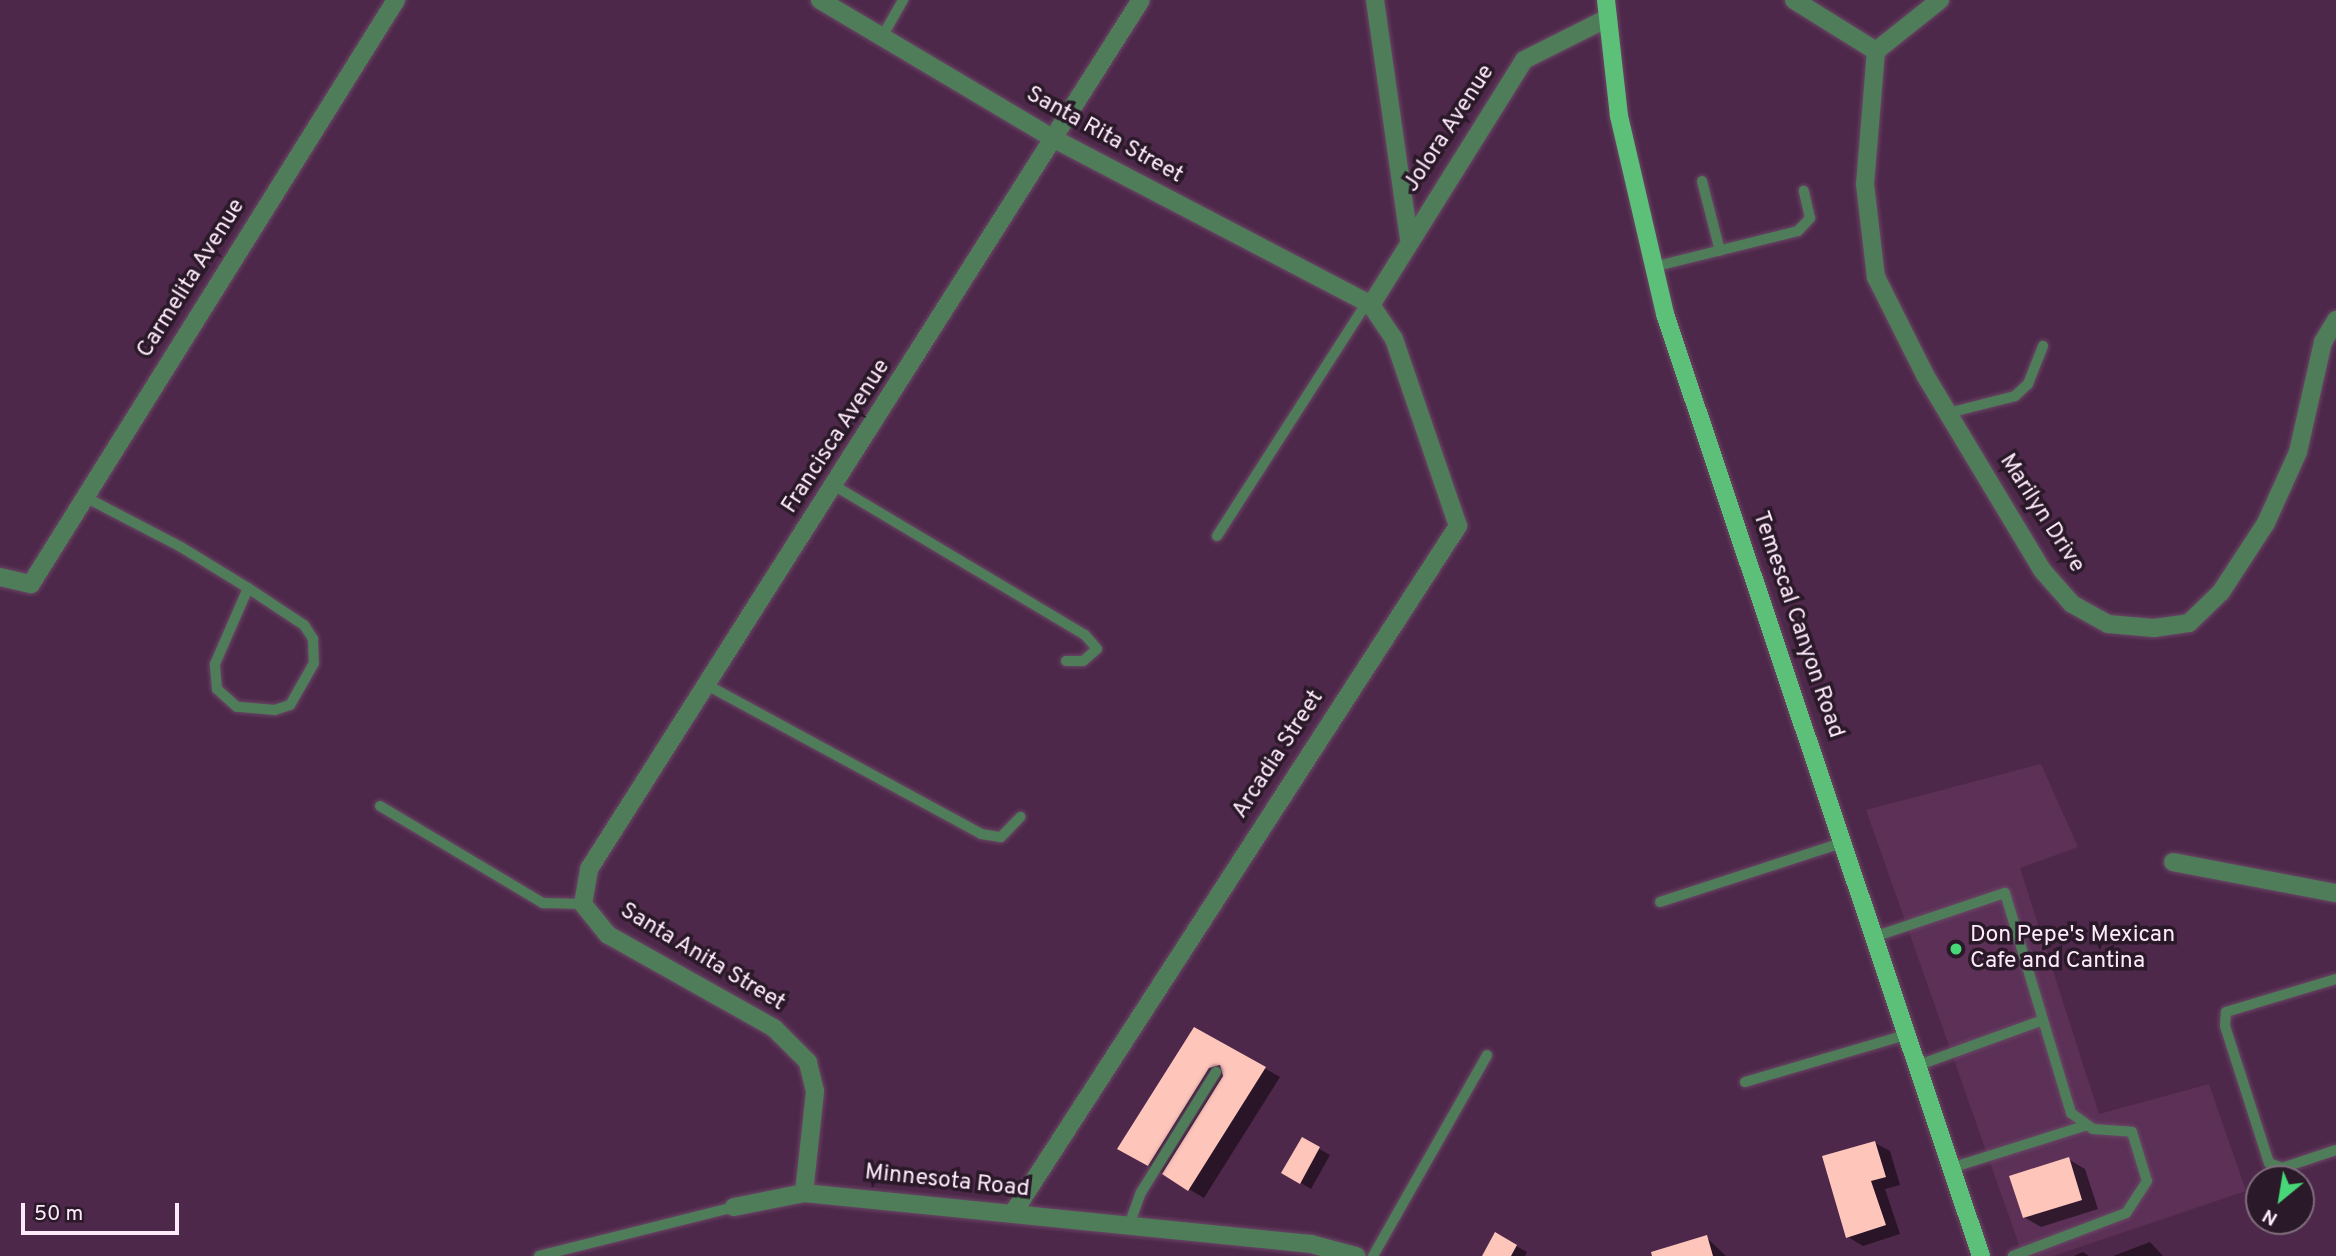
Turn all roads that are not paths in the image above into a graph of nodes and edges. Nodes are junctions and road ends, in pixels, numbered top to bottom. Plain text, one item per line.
1 (396, 0) edge
2 (820, 0) edge
3 (902, 0) edge
4 (1141, 0) edge
5 (1375, 0) edge
6 (1606, 0) edge
7 (1794, 0) edge
8 (1940, 0) edge
9 (1606, 19) junction
10 (882, 37) junction
11 (1876, 51) junction
12 (1056, 140) junction
13 (1702, 181) dead end
14 (1804, 191) dead end
15 (1409, 239) junction
16 (1720, 251) junction
17 (1653, 267) junction
18 (1368, 304) junction
19 (2336, 320) edge
20 (2043, 346) dead end
21 (1948, 413) junction
22 (835, 486) junction
23 (85, 497) junction
24 (1217, 536) dead end
25 (0, 577) edge
26 (248, 588) junction
27 (1066, 661) dead end
28 (707, 685) junction
29 (380, 806) dead end
30 (1020, 817) dead end
31 (1845, 842) junction
32 (2173, 862) dead end
33 (2336, 893) edge
34 (1660, 902) dead end
35 (583, 904) junction
36 (1877, 936) junction
37 (2336, 979) edge
38 (2043, 1020) junction
39 (1909, 1034) junction
40 (1487, 1055) dead end
41 (1919, 1065) junction
42 (1216, 1072) dead end
43 (1745, 1082) dead end
44 (2087, 1125) junction
45 (2336, 1150) edge
46 (1954, 1167) junction
47 (804, 1193) junction
48 (734, 1208) joint
49 (1013, 1213) junction
50 (1129, 1225) junction
51 (539, 1256) edge
52 (1356, 1256) edge
53 (1374, 1256) edge
54 (1981, 1256) edge
55 (2012, 1256) edge

1 - 23 street, Carmelita Avenue
2 - 10 street, Santa Rita Street
3 - 10 lane
4 - 12 street, Francisca Avenue
5 - 15 street
6 - 9 main road, Temescal Canyon Road
7 - 11 street
8 - 11 street
9 - 15 street, Jolora Avenue
9 - 17 main road, Temescal Canyon Road
10 - 12 street, Santa Rita Street
11 - 21 street, Marilyn Drive
12 - 18 street, Santa Rita Street
12 - 22 street, Francisca Avenue
13 - 16 lane
14 - 16 lane
15 - 18 street, Jolora Avenue
16 - 17 lane
17 - 31 main road, Temescal Canyon Road
18 - 24 lane
18 - 49 street, Arcadia Street
19 - 21 street, Marilyn Drive
20 - 21 lane
22 - 27 lane
22 - 28 street, Francisca Avenue
23 - 25 street, Carmelita Avenue
23 - 26 lane
26 - 26 lane
28 - 30 lane
28 - 35 street, Francisca Avenue
29 - 35 lane
31 - 34 lane
31 - 36 main road, Temescal Canyon Road
32 - 33 street
35 - 47 street, Santa Anita Street
36 - 38 lane
36 - 39 main road, Temescal Canyon Road
37 - 45 lane
38 - 41 lane
38 - 44 lane
39 - 41 main road, Temescal Canyon Road
39 - 43 lane
40 - 53 lane
41 - 46 main road, Temescal Canyon Road
42 - 50 lane
44 - 46 lane
44 - 55 lane
46 - 54 main road, Temescal Canyon Road
47 - 48 street, Minnesota Road
47 - 49 street, Minnesota Road
48 - 51 lane, Minnesota Road
49 - 50 street, Minnesota Road
50 - 52 street, Minnesota Road

